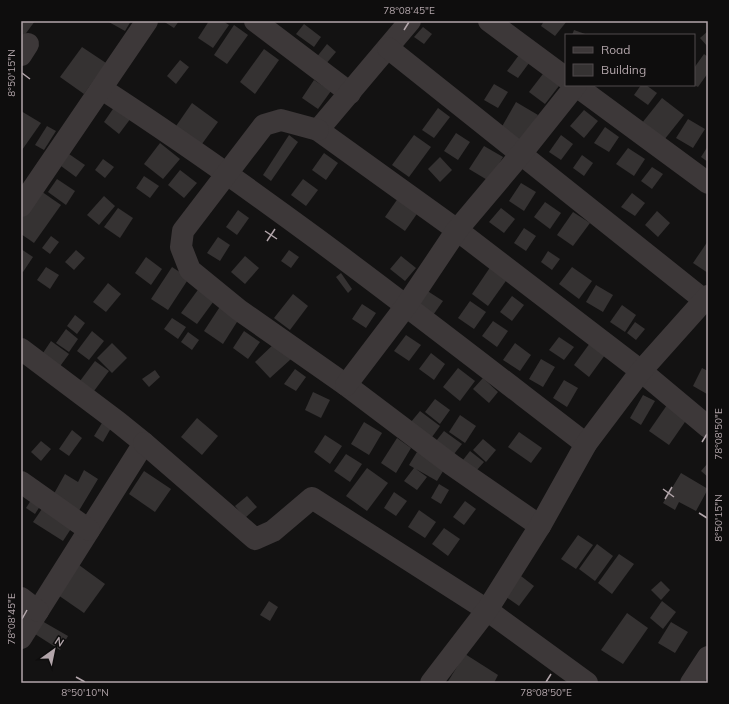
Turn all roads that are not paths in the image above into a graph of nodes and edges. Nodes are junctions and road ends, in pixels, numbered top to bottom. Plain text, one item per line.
1 (147, 21) edge
2 (255, 21) edge
3 (489, 21) edge
4 (397, 30) edge
5 (565, 77) edge
6 (575, 86) edge
7 (577, 86) edge
8 (102, 89) junction
9 (350, 93) junction
10 (318, 130) junction
11 (521, 154) junction
12 (227, 174) junction
13 (708, 183) edge
14 (21, 206) edge
15 (457, 230) junction
16 (706, 298) edge
17 (406, 306) junction
18 (21, 350) edge
19 (641, 371) junction
20 (346, 385) junction
21 (708, 427) edge
22 (144, 443) junction
23 (586, 444) junction
24 (21, 482) edge
25 (540, 526) junction
26 (89, 530) junction
27 (21, 598) edge
28 (38, 610) junction
29 (487, 610) junction
30 (21, 638) edge
31 (708, 657) edge
32 (431, 683) edge
33 (587, 683) edge
34 (691, 683) edge

1 - 8 street
2 - 9 street
3 - 5 street
4 - 9 street
4 - 11 street
6 - 11 street
7 - 13 street
8 - 12 street
8 - 14 street
9 - 10 street
10 - 12 street
10 - 15 street
11 - 15 street
11 - 16 street
12 - 17 street
12 - 20 street
15 - 17 street
15 - 19 street
16 - 19 street
17 - 20 street
17 - 23 street
18 - 22 street
19 - 21 street
19 - 23 street
20 - 25 street
22 - 26 street
22 - 29 street
23 - 25 street
24 - 26 street
25 - 29 street
26 - 28 street
27 - 28 street
28 - 30 street
29 - 32 street
29 - 33 street
31 - 34 street

